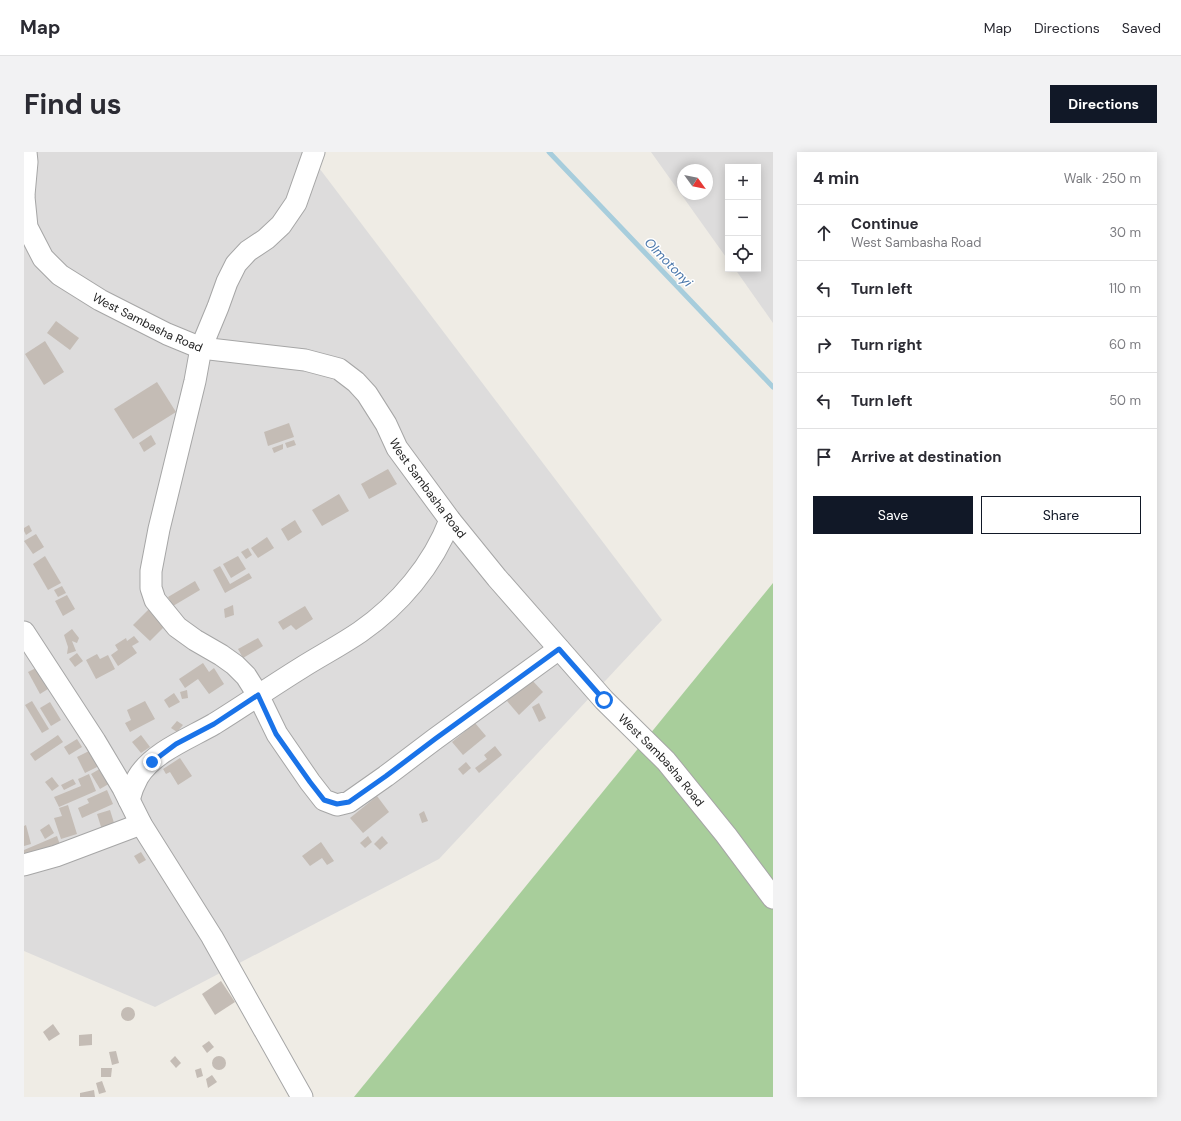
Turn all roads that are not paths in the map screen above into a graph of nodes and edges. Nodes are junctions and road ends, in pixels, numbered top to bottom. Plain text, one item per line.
1 (26, 152) edge
2 (314, 152) edge
3 (24, 196) edge
4 (201, 348) junction
5 (450, 520) junction
6 (24, 632) edge
7 (559, 649) junction
8 (258, 695) junction
9 (129, 800) junction
10 (141, 824) junction
11 (24, 866) edge
12 (773, 898) edge
13 (301, 1096) edge

1 - 3 street, West Sambasha Road
2 - 4 street
3 - 4 street, West Sambasha Road
4 - 5 street, West Sambasha Road
4 - 8 street
5 - 7 street, West Sambasha Road
5 - 8 street
6 - 9 street
7 - 8 street
7 - 12 street, West Sambasha Road
8 - 9 street
9 - 10 street
10 - 11 street
10 - 13 street

